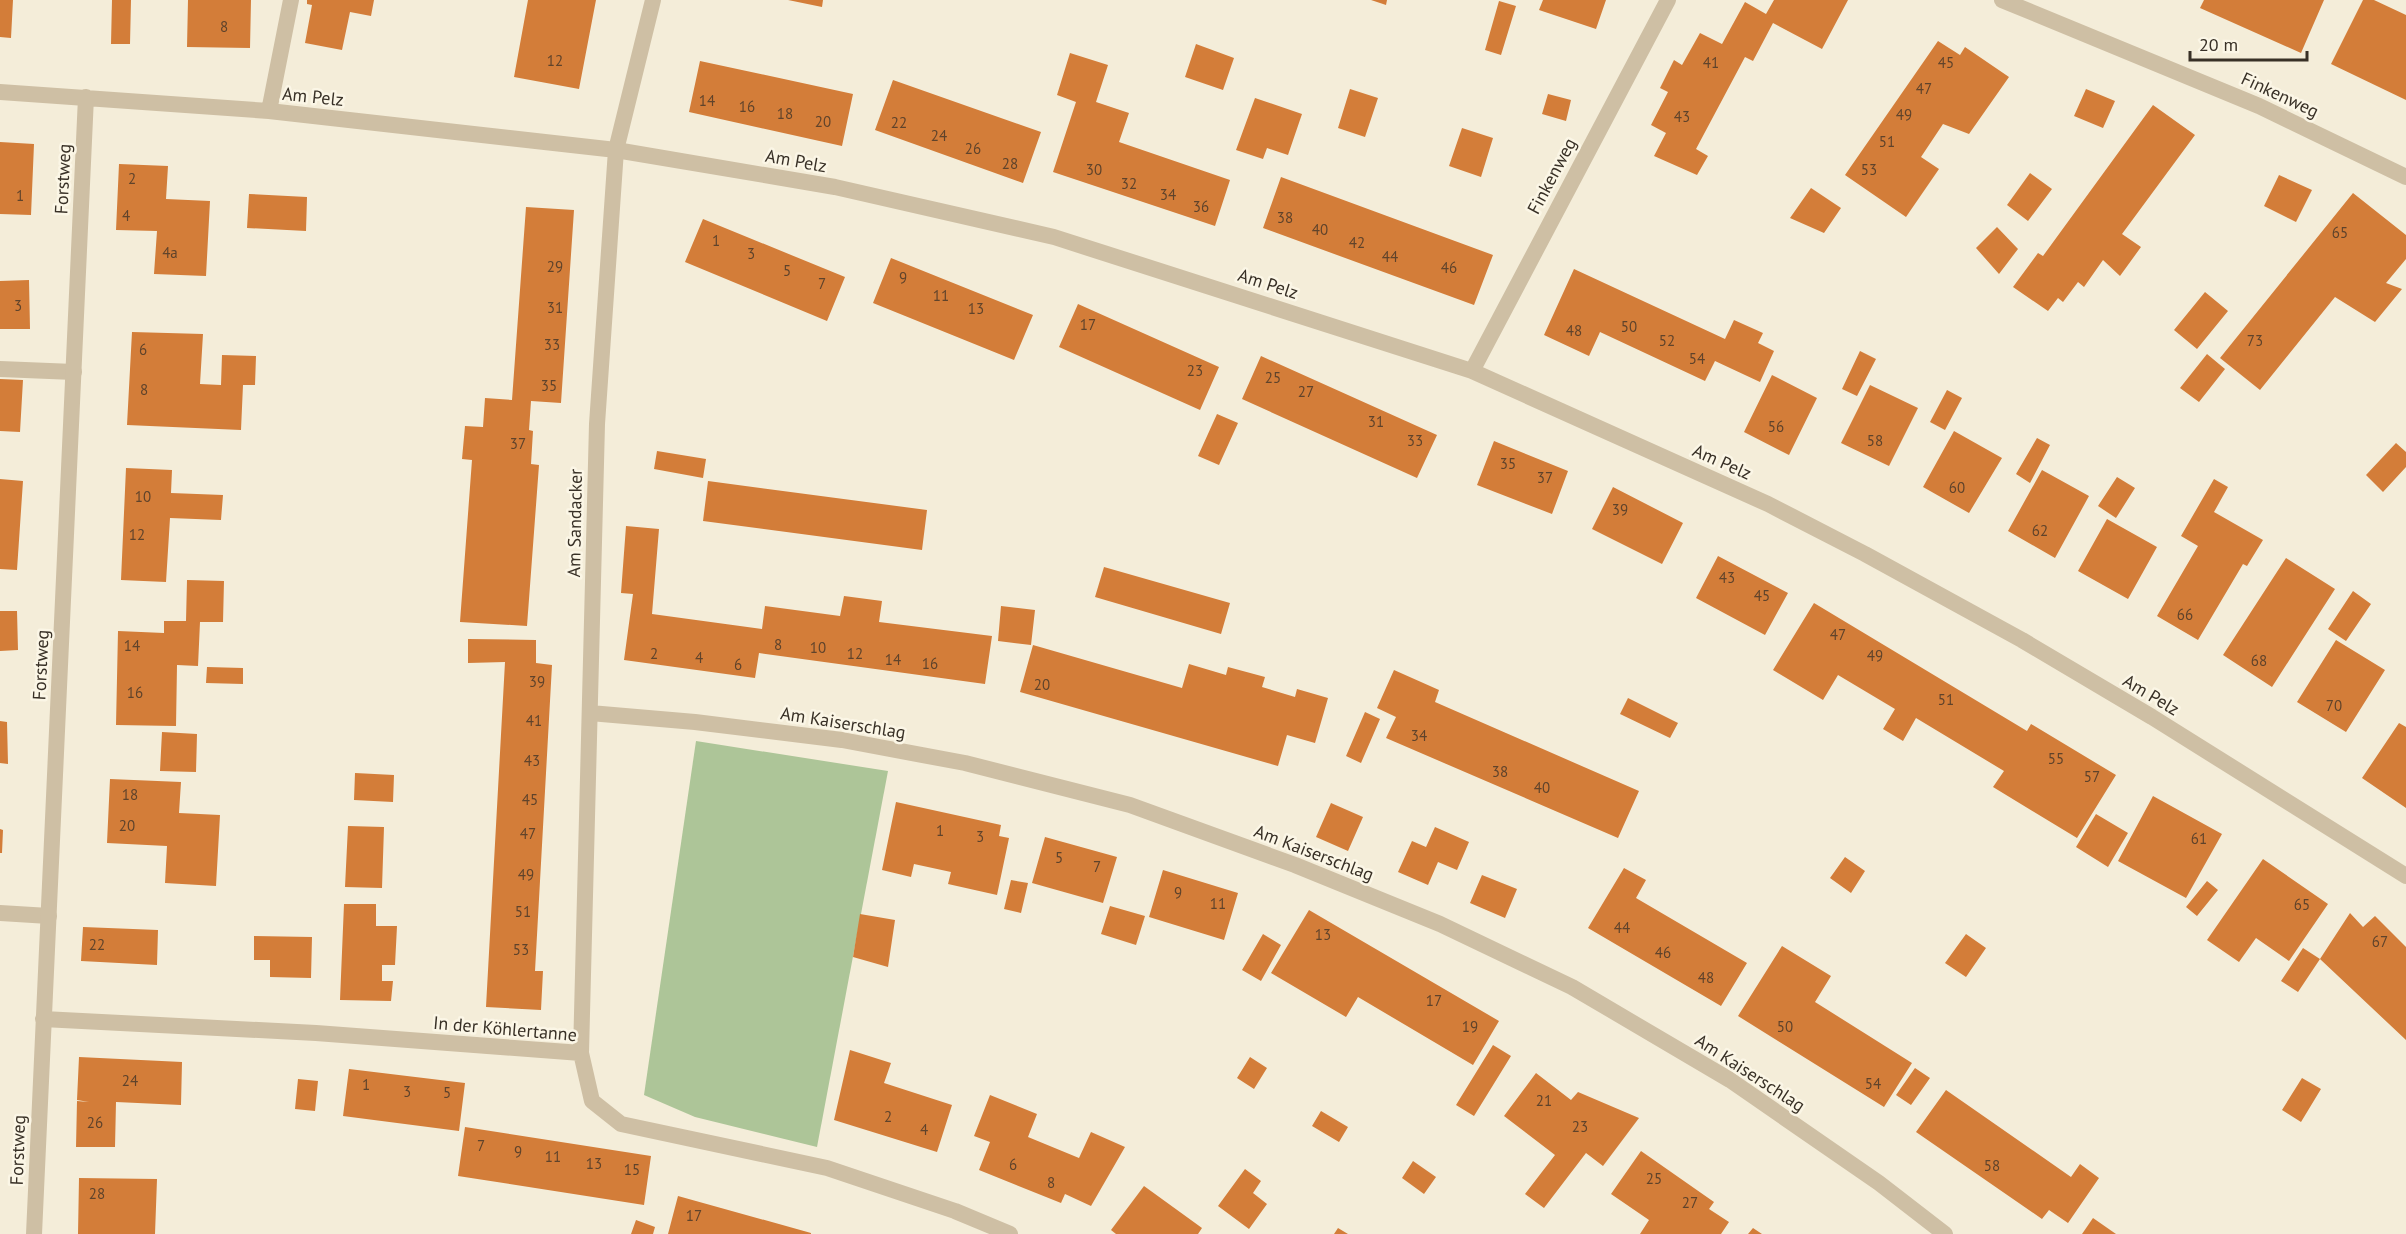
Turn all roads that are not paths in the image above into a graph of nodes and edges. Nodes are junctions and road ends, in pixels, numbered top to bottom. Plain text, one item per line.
1 (291, 0) edge
2 (653, 0) edge
3 (1668, 0) edge
4 (2002, 0) edge
5 (0, 92) edge
6 (86, 97) junction
7 (270, 111) junction
8 (616, 150) junction
9 (2406, 177) edge
10 (0, 369) edge
11 (1472, 371) junction
12 (74, 372) junction
13 (590, 713) junction
14 (2406, 876) edge
15 (0, 913) edge
16 (49, 916) junction
17 (44, 1019) junction
18 (581, 1053) junction
19 (34, 1234) edge
20 (1010, 1234) edge
21 (1945, 1234) edge

1 - 7 street
2 - 8 street, Am Sandacker
3 - 11 street, Finkenweg
4 - 9 street, Finkenweg
5 - 6 street, Am Pelz
6 - 7 street, Am Pelz
6 - 12 street, Forstweg
7 - 8 street, Am Pelz
8 - 11 street, Am Pelz
8 - 13 street, Am Sandacker
10 - 12 street
11 - 14 street, Am Pelz
12 - 16 street, Forstweg
13 - 18 street, Am Sandacker
13 - 21 street, Am Kaiserschlag
15 - 16 street
16 - 17 street, Forstweg
17 - 18 street, In der Köhlertanne
17 - 19 street, Forstweg
18 - 20 street, In der Köhlertanne

